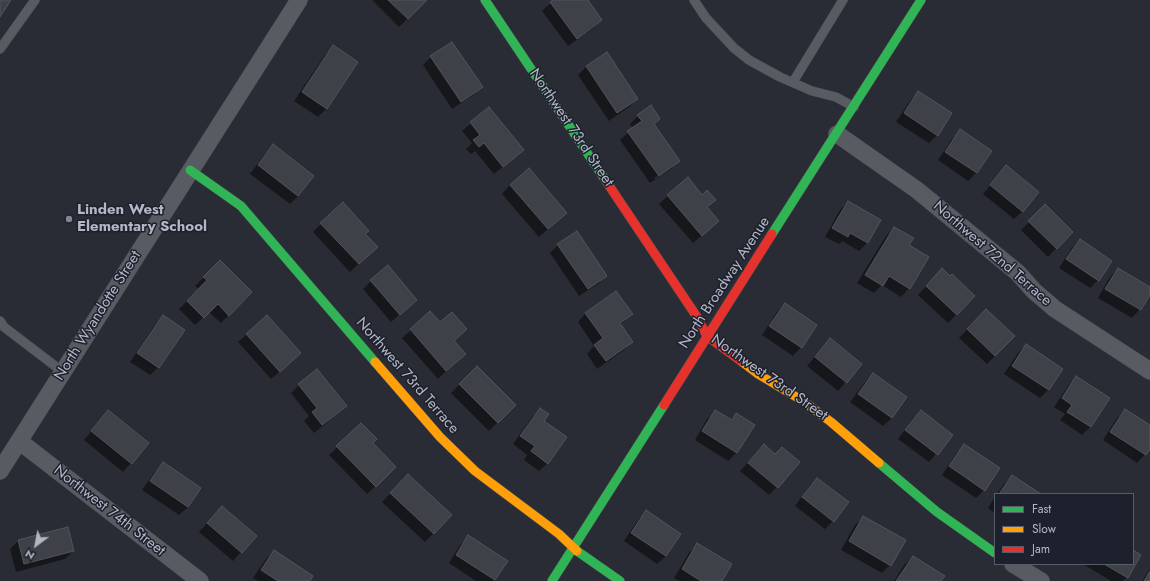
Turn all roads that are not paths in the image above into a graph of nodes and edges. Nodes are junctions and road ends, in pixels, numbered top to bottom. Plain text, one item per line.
1 (35, 0) edge
2 (299, 0) edge
3 (485, 0) edge
4 (694, 0) edge
5 (843, 0) edge
6 (921, 0) edge
7 (0, 49) edge
8 (793, 82) junction
9 (854, 106) junction
10 (837, 134) junction
11 (190, 170) junction
12 (0, 321) edge
13 (707, 336) junction
14 (1150, 371) edge
15 (62, 372) junction
16 (19, 441) junction
17 (0, 471) edge
18 (573, 548) junction
19 (994, 552) edge
20 (1015, 565) edge
21 (200, 581) edge
22 (552, 581) edge
23 (620, 581) edge
24 (1041, 581) edge

1 - 7 lane
2 - 11 street, North Wyandotte Street
3 - 13 street, Northwest 73rd Street
4 - 8 lane
5 - 8 lane
6 - 9 street, North Broadway Avenue
8 - 9 lane
9 - 10 street, North Broadway Avenue
10 - 13 street, North Broadway Avenue
10 - 14 street, Northwest 72nd Terrace
11 - 15 street, North Wyandotte Street
11 - 18 street, Northwest 73rd Terrace
12 - 15 lane
13 - 18 street, North Broadway Avenue
13 - 19 street, Northwest 73rd Street
15 - 16 street, North Wyandotte Street
16 - 17 street, North Wyandotte Street
16 - 21 street, Northwest 74th Street
18 - 22 street, North Broadway Avenue
18 - 23 street, Northwest 73rd Terrace
20 - 24 street

